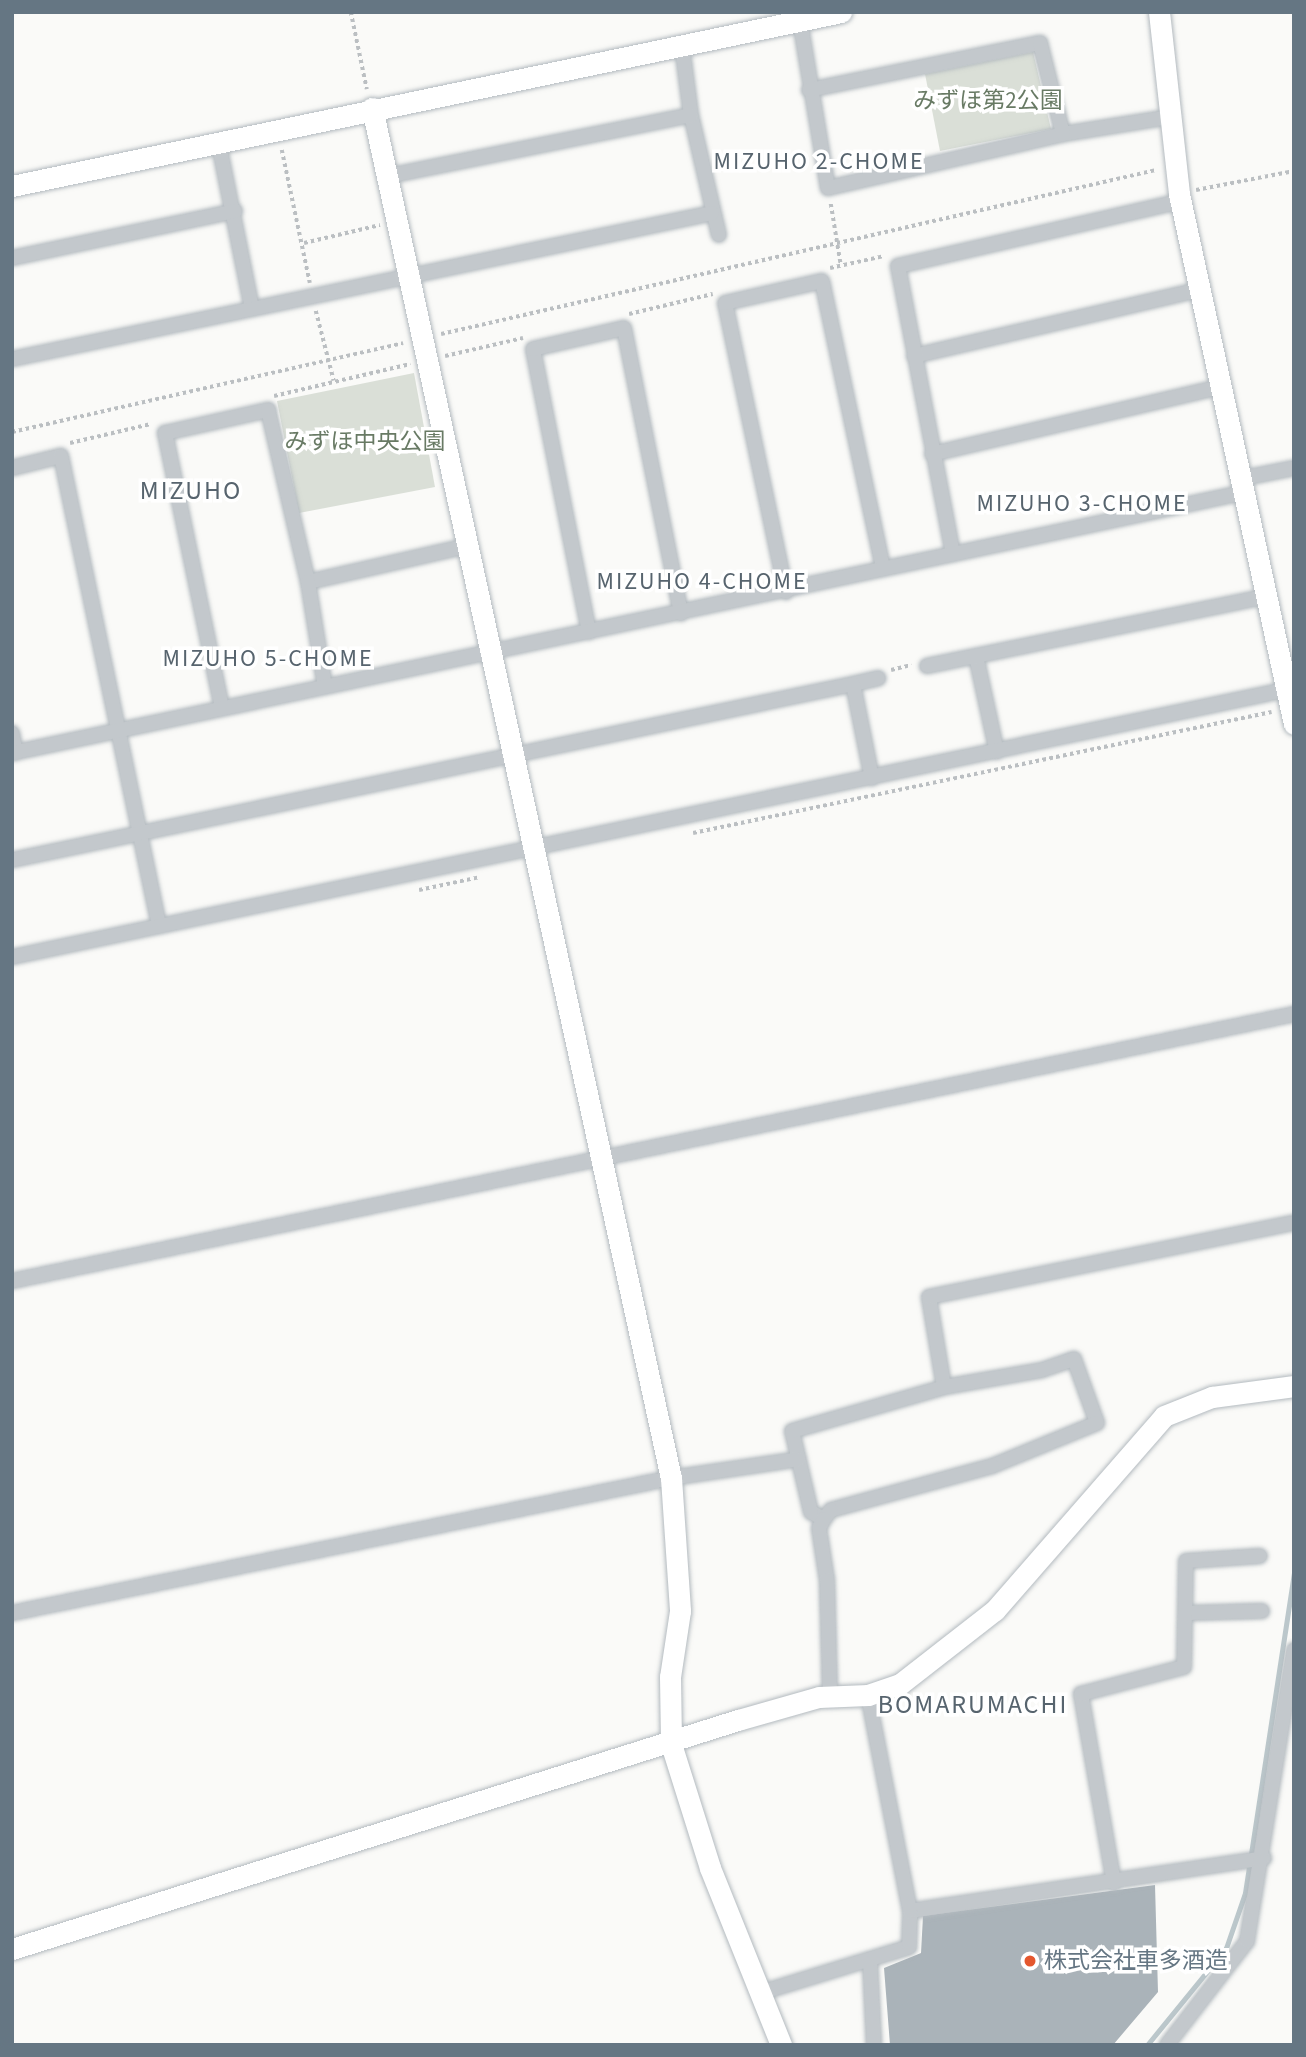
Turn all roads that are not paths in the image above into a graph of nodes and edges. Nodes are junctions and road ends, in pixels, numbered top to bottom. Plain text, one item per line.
1 (841, 12) edge
2 (1159, 12) edge
3 (800, 21) junction
4 (681, 46) junction
5 (809, 90) junction
6 (372, 108) junction
7 (691, 115) junction
8 (1169, 117) junction
9 (1063, 134) junction
10 (218, 140) junction
11 (388, 176) junction
12 (12, 186) edge
13 (1180, 197) junction
14 (235, 211) junction
15 (712, 213) junction
16 (719, 235) dead end
17 (12, 258) edge
18 (408, 277) junction
19 (1198, 290) junction
20 (252, 308) junction
21 (914, 356) junction
22 (12, 359) edge
23 (1220, 387) junction
24 (932, 454) junction
25 (12, 468) edge
26 (1294, 468) edge
27 (1241, 486) junction
28 (466, 546) junction
29 (953, 554) junction
30 (883, 569) junction
31 (308, 582) junction
32 (786, 592) junction
33 (1263, 597) junction
34 (681, 613) junction
35 (589, 632) junction
36 (488, 651) junction
37 (976, 656) junction
38 (927, 666) road end
39 (878, 678) road end
40 (853, 684) junction
41 (325, 687) junction
42 (1285, 690) junction
43 (222, 709) junction
44 (1294, 724) edge
45 (117, 732) junction
46 (12, 733) edge
47 (997, 752) junction
48 (14, 753) edge
49 (512, 753) junction
50 (872, 778) junction
51 (141, 833) junction
52 (530, 848) junction
53 (12, 860) edge
54 (159, 926) junction
55 (12, 957) edge
56 (1294, 1014) edge
57 (602, 1156) junction
58 (1294, 1223) edge
59 (12, 1281) edge
60 (1294, 1386) edge
61 (944, 1387) junction
62 (799, 1459) junction
63 (671, 1478) junction
64 (824, 1520) junction
65 (1260, 1556) dead end
66 (1262, 1611) dead end
67 (12, 1613) edge
68 (1187, 1614) junction
69 (1294, 1650) edge
70 (868, 1695) junction
71 (830, 1697) junction
72 (671, 1744) junction
73 (1255, 1860) junction
74 (1114, 1883) junction
75 (910, 1911) junction
76 (12, 1949) edge
77 (870, 1961) junction
78 (763, 1992) junction
79 (781, 2045) edge
80 (874, 2045) edge
81 (1167, 2045) edge

1 - 3 street
2 - 8 street
3 - 4 street
3 - 5 street
4 - 6 street
4 - 7 street
5 - 9 street
5 - 9 street
6 - 10 street
6 - 11 street
7 - 11 street
7 - 15 street
8 - 9 street
8 - 13 street
10 - 12 street
10 - 14 street
11 - 18 street
13 - 19 street
13 - 21 street
14 - 17 street
14 - 20 street
15 - 16 street
15 - 18 street
18 - 20 street
18 - 28 street
19 - 21 street
19 - 23 street
20 - 22 street
21 - 24 street
23 - 24 street
23 - 27 street
24 - 29 street
25 - 45 street
26 - 27 street
27 - 29 street
27 - 33 street
28 - 31 street
28 - 36 street
29 - 30 street
30 - 32 street
30 - 32 street
31 - 41 street
31 - 43 street
32 - 34 street
33 - 37 street
33 - 42 street
34 - 35 street
34 - 35 street
35 - 36 street
36 - 41 street
36 - 49 street
37 - 38 street
37 - 47 street
39 - 40 street
40 - 49 street
40 - 50 street
41 - 43 street
42 - 44 street
42 - 47 street
43 - 45 street
45 - 48 street
45 - 51 street
46 - 48 street
47 - 50 street
49 - 51 street
49 - 52 street
50 - 52 street
51 - 53 street
51 - 54 street
52 - 54 street
52 - 57 street
54 - 55 street
56 - 57 street
57 - 59 street
57 - 63 street
58 - 61 street
60 - 70 street
61 - 62 street
61 - 64 street
62 - 63 street
62 - 64 street
63 - 67 street
63 - 72 street
64 - 71 street
65 - 68 street
66 - 68 street
68 - 74 street
69 - 73 street
70 - 71 street
70 - 75 street
71 - 72 street
72 - 76 street
72 - 78 street
73 - 74 street
73 - 81 street
74 - 75 street
75 - 77 street
77 - 78 street
77 - 80 street
78 - 79 street

